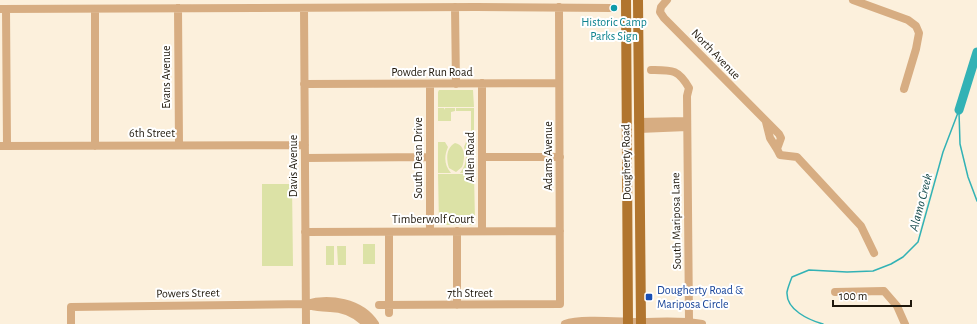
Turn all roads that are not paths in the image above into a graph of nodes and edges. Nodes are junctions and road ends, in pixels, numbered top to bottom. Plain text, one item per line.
1 (626, 0) edge
2 (638, 0) edge
3 (667, 0) edge
4 (852, 0) edge
5 (455, 7) junction
6 (559, 7) junction
7 (178, 8) junction
8 (304, 8) junction
9 (612, 8) dead end
10 (3, 9) edge
11 (95, 9) junction
12 (651, 70) dead end
13 (482, 83) junction
14 (559, 83) junction
15 (304, 84) junction
16 (430, 84) junction
17 (456, 84) junction
18 (904, 89) dead end
19 (687, 124) junction
20 (639, 125) junction
21 (178, 145) junction
22 (305, 145) junction
23 (4, 146) edge
24 (95, 146) junction
25 (430, 157) junction
26 (482, 157) junction
27 (560, 157) junction
28 (305, 158) junction
29 (430, 231) junction
30 (456, 231) junction
31 (482, 231) junction
32 (560, 231) junction
33 (305, 232) junction
34 (389, 232) junction
35 (874, 253) dead end
36 (835, 292) dead end
37 (306, 304) junction
38 (560, 304) joint
39 (379, 305) dead end
40 (457, 305) junction
41 (389, 309) junction
42 (690, 322) junction
43 (628, 323) edge
44 (641, 323) edge
45 (71, 324) edge
46 (306, 324) edge
47 (366, 324) edge
48 (375, 324) edge
49 (565, 324) edge
50 (702, 324) edge
51 (905, 324) edge

1 - 43 main road, Dougherty Road
2 - 20 main road, Dougherty Road
3 - 35 street, North Avenue
4 - 18 street
5 - 6 street
5 - 8 street
5 - 17 street
6 - 9 street
6 - 14 street, Adams Avenue
7 - 8 street
7 - 11 street
7 - 21 street, Evans Avenue
8 - 15 street, Davis Avenue
10 - 11 street
10 - 23 street
11 - 24 street
12 - 19 street, South Mariposa Lane
13 - 14 street, Powder Run Road
13 - 17 street, Powder Run Road
13 - 26 street, Allen Road
14 - 27 street, Adams Avenue
15 - 16 street, Powder Run Road
15 - 22 street, Davis Avenue
16 - 17 street, Powder Run Road
16 - 25 street, South Dean Drive
19 - 20 street
19 - 42 street, South Mariposa Lane
20 - 44 main road, Dougherty Road
21 - 22 street, 6th Street
21 - 24 street, 6th Street
22 - 28 street, Davis Avenue
23 - 24 street, 6th Street
25 - 28 street
25 - 29 street, South Dean Drive
26 - 27 street
26 - 31 street, Allen Road
27 - 32 street, Adams Avenue
28 - 33 street, Davis Avenue
29 - 30 street, Timberwolf Court
29 - 34 street, Timberwolf Court
30 - 31 street, Timberwolf Court
30 - 40 street
31 - 32 street, Timberwolf Court
32 - 38 street, Adams Avenue
33 - 34 street, Timberwolf Court
33 - 37 street, Davis Avenue
34 - 41 street
36 - 51 street
37 - 45 street, Powers Street
37 - 46 street, Davis Avenue
37 - 47 street
37 - 48 street
38 - 40 street, 7th Street
39 - 41 street, 7th Street
40 - 41 street, 7th Street
42 - 44 street
42 - 50 street
43 - 44 street
43 - 49 street

